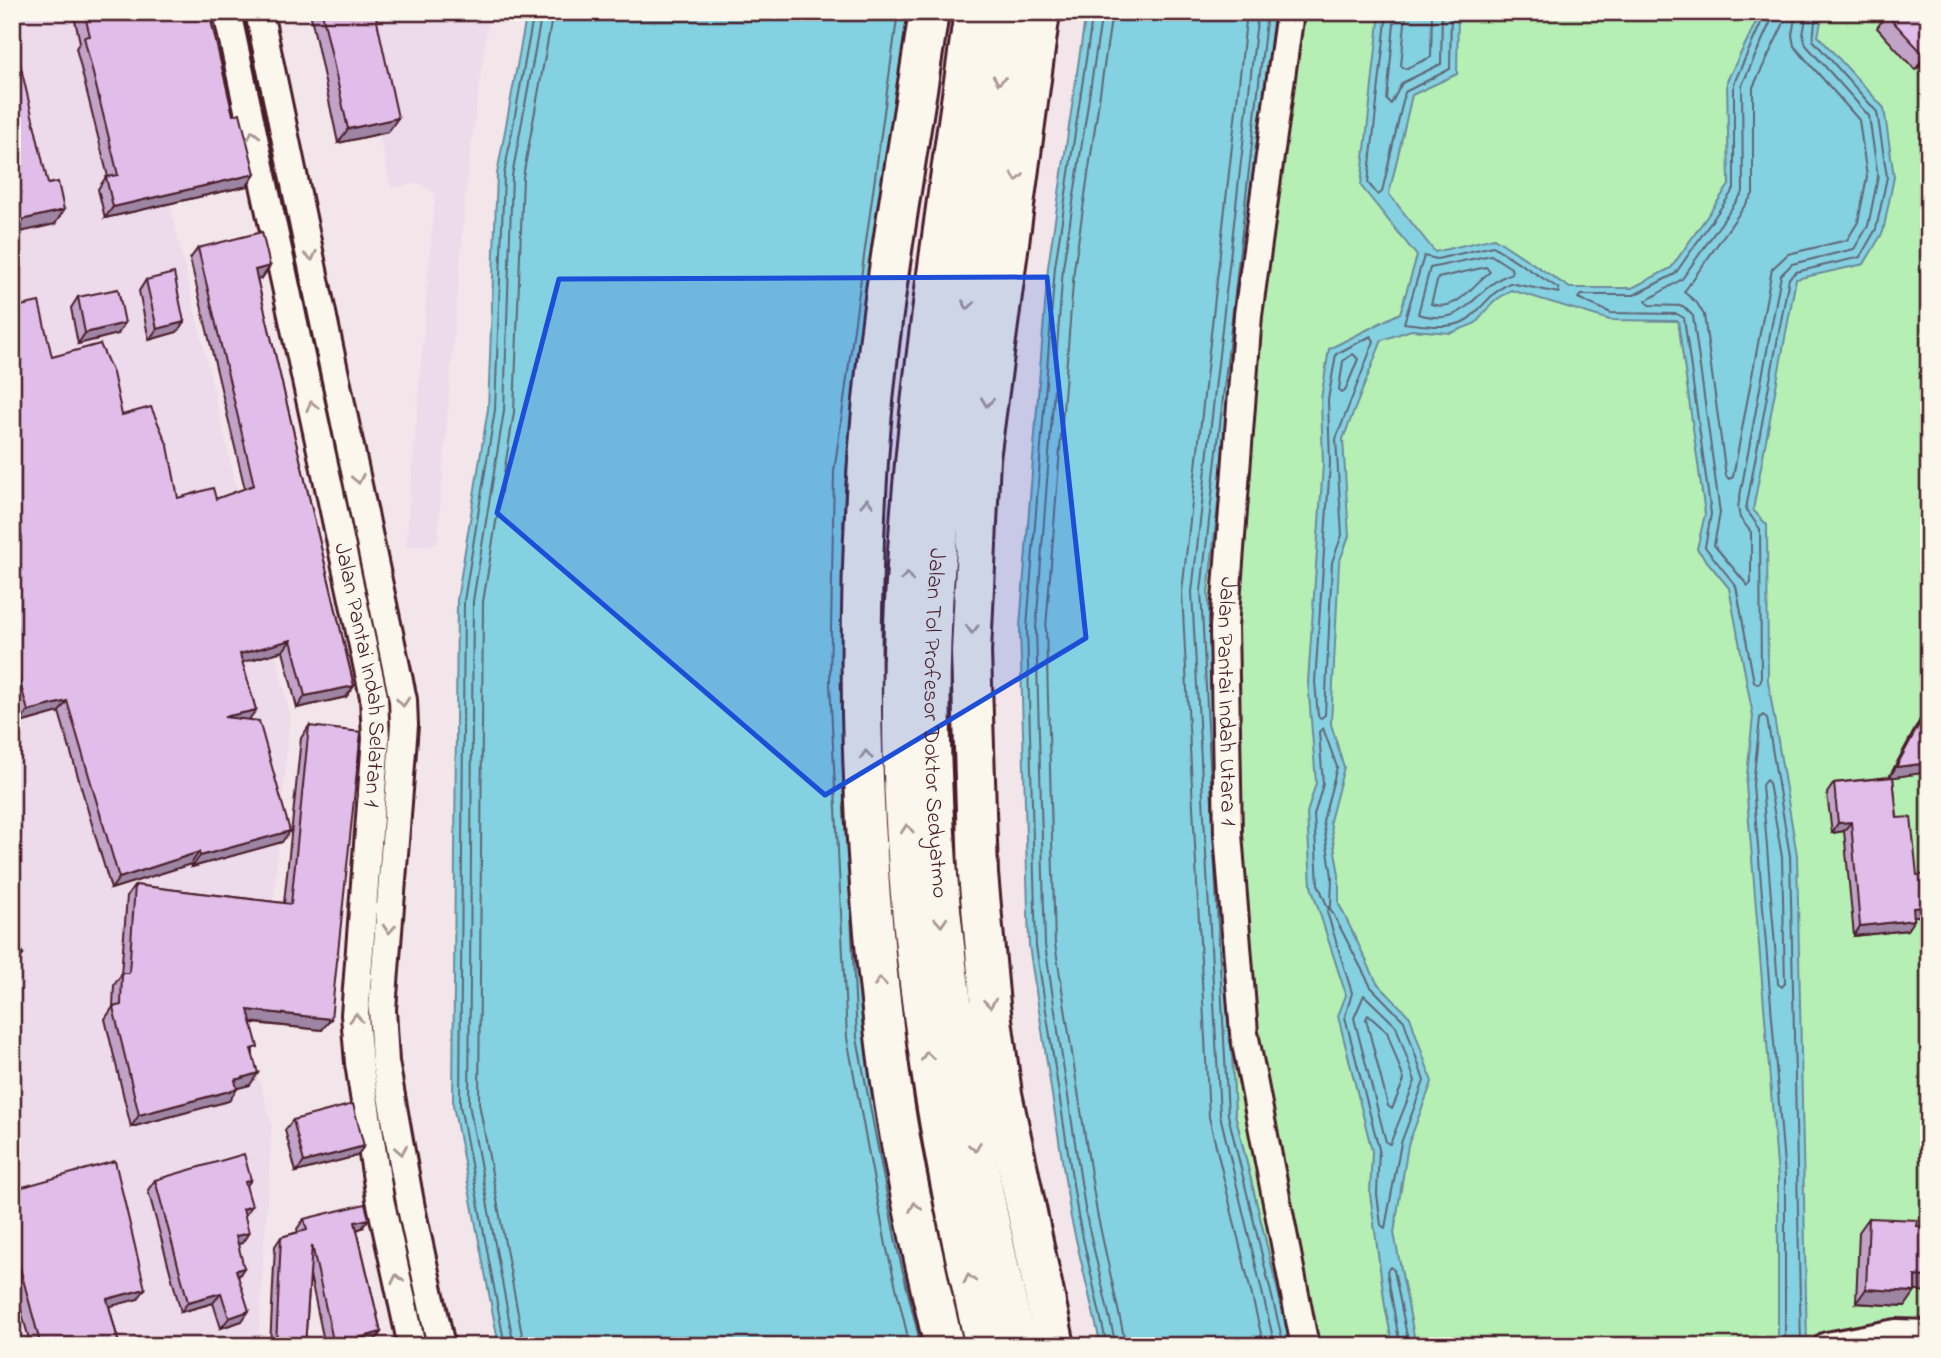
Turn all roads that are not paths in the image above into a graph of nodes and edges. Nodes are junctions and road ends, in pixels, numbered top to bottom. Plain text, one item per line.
1 (227, 12) edge
2 (258, 12) edge
3 (929, 12) edge
4 (974, 12) edge
5 (1008, 12) edge
6 (1040, 12) edge
7 (1290, 12) edge
8 (389, 1083) junction
9 (363, 1086) junction
10 (1921, 1338) edge
11 (1829, 1345) edge
12 (412, 1346) edge
13 (441, 1346) edge
14 (944, 1346) edge
15 (985, 1346) edge
16 (1017, 1346) edge
17 (1055, 1346) edge
18 (1305, 1346) edge

9 -> 1 street, Jalan Pantai Indah Selatan 1
2 -> 8 street, Jalan Pantai Indah Selatan 1
14 -> 3 highway
15 -> 4 highway, Jalan Tol Profesor Doktor Sedyatmo
5 -> 16 highway, Jalan Tol Profesor Doktor Sedyatmo
6 -> 17 highway, Jalan Tol Profesor Doktor Sedyatmo
7 - 18 street, Jalan Pantai Indah Utara 1
8 - 9 street
8 -> 13 street, Jalan Pantai Indah Selatan 1
12 -> 9 street, Jalan Pantai Indah Selatan 1
10 - 11 street

